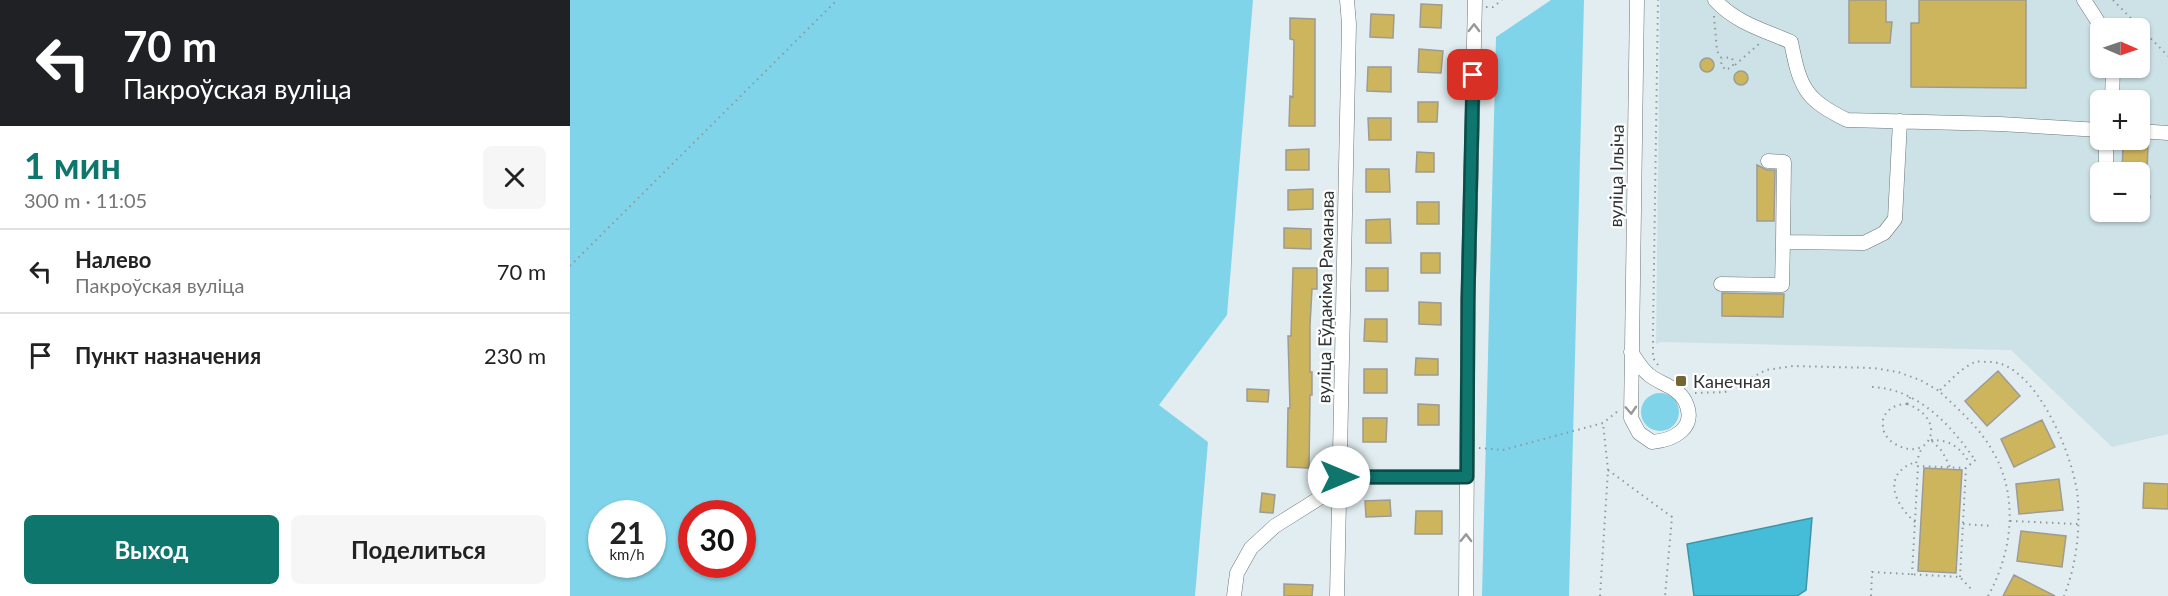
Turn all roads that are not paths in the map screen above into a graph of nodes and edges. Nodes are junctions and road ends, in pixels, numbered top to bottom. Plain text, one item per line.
1 (1347, 0) edge
2 (1637, 0) edge
3 (2084, 0) edge
4 (1475, 3) edge
5 (1714, 5) edge
6 (2096, 18) edge
7 (1900, 121) junction
8 (2090, 130) edge
9 (2150, 132) edge
10 (2168, 133) edge
11 (1768, 161) dead end
12 (1783, 242) junction
13 (1721, 284) dead end
14 (1631, 352) junction
15 (1339, 477) junction
16 (1467, 477) junction
17 (1233, 596) edge
18 (1337, 596) edge
19 (1466, 596) edge

1 - 15 street, вуліца Еўдакіма Раманава
2 - 14 street, вуліца Ільіча
3 - 6 street
16 -> 4 street
5 - 7 street
7 - 8 street
7 - 12 street
9 - 10 street
11 - 12 street
12 - 13 street
14 -> 14 street, вуліца Ільіча
15 - 16 street
15 - 17 street
15 - 18 street, вуліца Еўдакіма Раманава
19 -> 16 street

